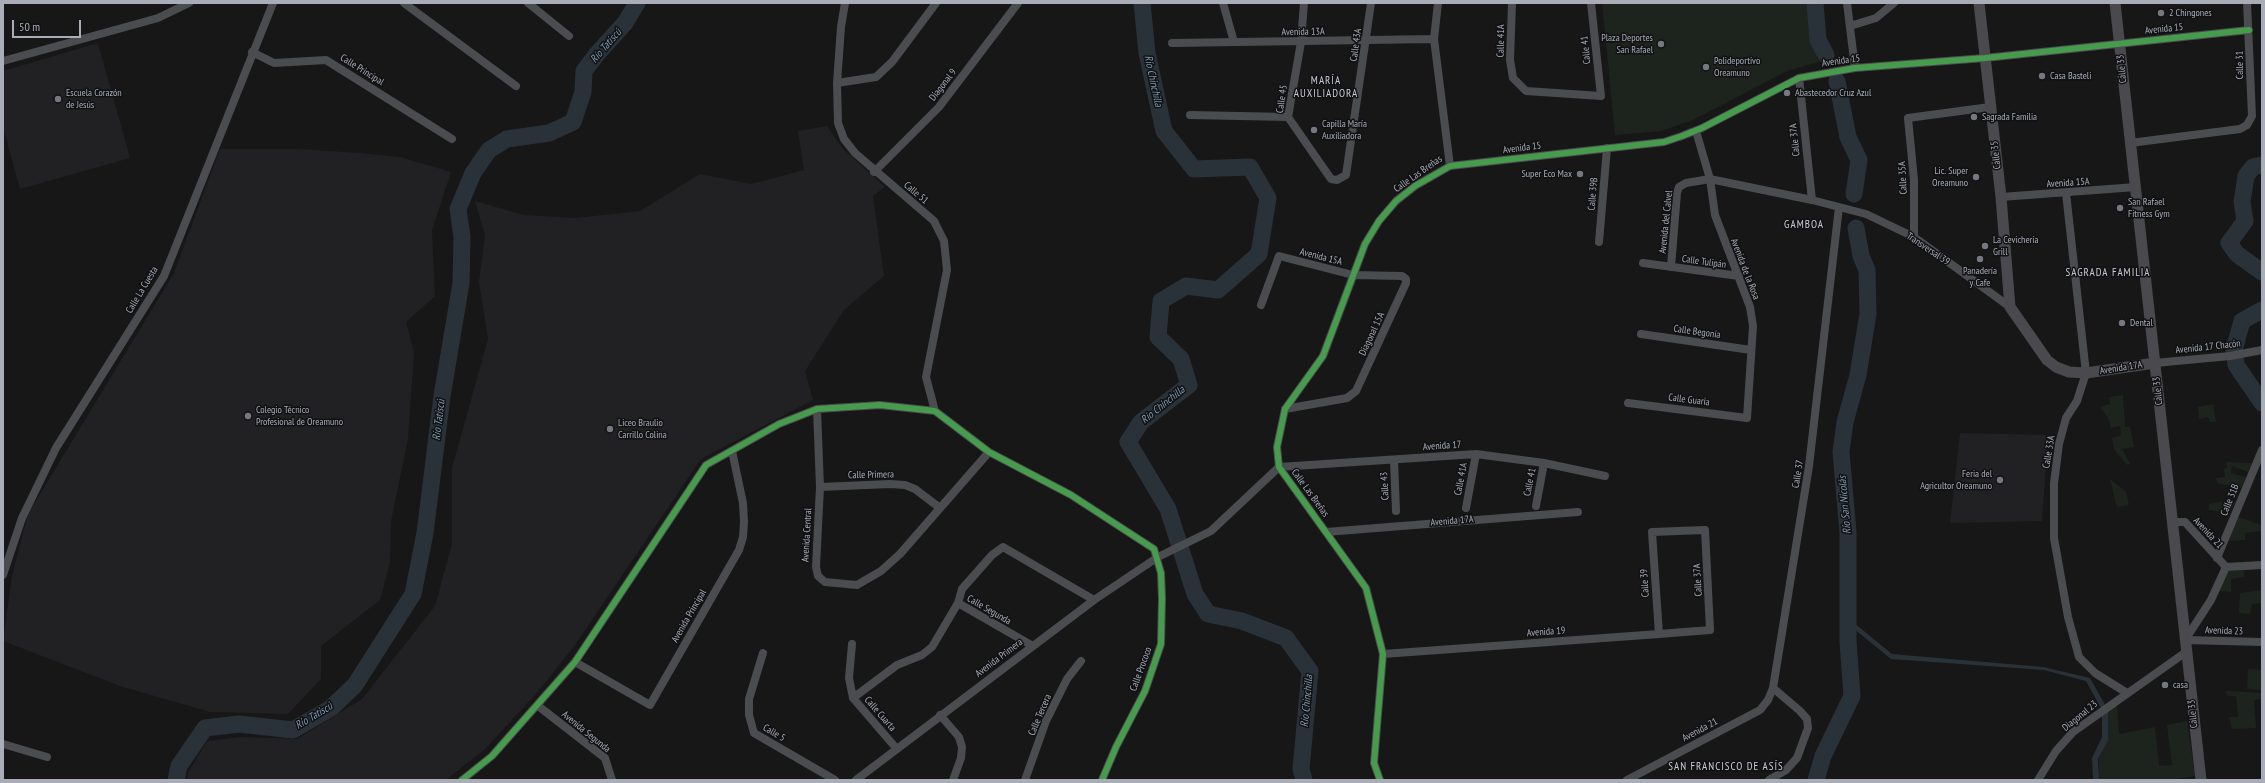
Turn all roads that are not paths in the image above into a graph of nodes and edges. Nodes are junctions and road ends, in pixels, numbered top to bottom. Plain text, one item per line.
1 (189, 3) edge
2 (273, 3) edge
3 (404, 3) edge
4 (528, 3) edge
5 (845, 3) edge
6 (936, 3) edge
7 (1018, 3) edge
8 (1223, 3) edge
9 (1304, 3) edge
10 (1371, 3) edge
11 (1438, 3) edge
12 (1512, 3) edge
13 (1592, 3) edge
14 (1847, 3) edge
15 (1894, 3) edge
16 (1979, 3) edge
17 (2114, 3) edge
18 (2247, 3) edge
19 (1850, 26) junction
20 (2250, 30) junction
21 (569, 36) dead end
22 (1434, 39) junction
23 (1367, 41) junction
24 (1234, 42) junction
25 (1301, 42) junction
26 (1172, 43) dead end
27 (2119, 43) junction
28 (252, 52) junction
29 (1985, 58) junction
30 (3, 61) edge
31 (1855, 68) junction
32 (1799, 78) junction
33 (837, 83) junction
34 (516, 86) dead end
35 (1601, 96) joint
36 (1990, 107) junction
37 (1190, 115) dead end
38 (1288, 118) junction
39 (1696, 131) junction
40 (452, 139) dead end
41 (2130, 142) junction
42 (1607, 148) junction
43 (1450, 166) junction
44 (874, 172) junction
45 (1710, 179) junction
46 (1337, 180) joint
47 (2136, 187) junction
48 (2066, 193) junction
49 (2001, 197) junction
50 (1812, 200) junction
51 (1839, 207) junction
52 (1914, 237) junction
53 (1599, 242) dead end
54 (1643, 263) dead end
55 (1671, 267) junction
56 (1353, 275) junction
57 (1739, 276) junction
58 (1406, 279) joint
59 (1261, 305) dead end
60 (2010, 307) junction
61 (1641, 334) dead end
62 (1751, 350) junction
63 (2262, 350) edge
64 (2155, 363) junction
65 (2086, 373) junction
66 (1628, 403) dead end
67 (817, 409) junction
68 (1285, 409) junction
69 (934, 411) junction
70 (1747, 418) joint
71 (2262, 450) edge
72 (732, 451) junction
73 (989, 452) junction
74 (1476, 454) junction
75 (1394, 460) junction
76 (1544, 463) junction
77 (1279, 467) junction
78 (1605, 476) dead end
79 (820, 487) junction
80 (1536, 506) dead end
81 (940, 508) junction
82 (1466, 508) dead end
83 (1396, 511) dead end
84 (1578, 512) dead end
85 (2172, 522) junction
86 (1705, 530) joint
87 (1326, 532) junction
88 (1158, 557) junction
89 (2217, 558) junction
90 (2262, 565) edge
91 (2226, 567) junction
92 (3, 575) edge
93 (1094, 600) junction
94 (958, 603) junction
95 (1710, 630) joint
96 (1659, 634) junction
97 (2185, 640) junction
98 (2262, 642) edge
99 (852, 644) dead end
100 (1031, 645) junction
101 (2186, 652) junction
102 (763, 653) dead end
103 (1383, 654) junction
104 (1081, 661) dead end
105 (575, 662) junction
106 (1773, 688) junction
107 (2127, 692) junction
108 (853, 698) junction
109 (537, 705) junction
110 (940, 715) junction
111 (3, 744) edge
112 (896, 748) junction
113 (47, 758) dead end
114 (1637, 774) junction
115 (462, 780) edge
116 (612, 780) edge
117 (835, 780) edge
118 (856, 780) edge
119 (953, 780) edge
120 (1025, 780) edge
121 (1102, 780) edge
122 (1380, 780) edge
123 (1627, 780) edge
124 (1645, 780) edge
125 (1769, 780) edge
126 (2038, 780) edge
127 (2201, 780) edge

1 - 30 street
2 - 28 street, Calle La Cuesta
3 - 34 street
4 - 21 street
5 - 33 street, Calle 51
6 - 33 street
7 - 44 street, Diagonal 9
8 - 24 street
9 - 25 street, Calle 45
10 - 23 street, Calle 43A
11 - 22 street, Calle Las Breñas
12 - 35 street, Calle 41A
13 - 35 street, Calle 41
14 - 19 street
15 - 19 street
16 - 29 main road, Calle 35
17 - 27 main road, Calle 33
18 - 20 street, Calle 31
19 - 31 street
20 - 27 street, Avenida 15
20 - 41 street, Calle 31
22 - 23 street, Avenida 13A
22 - 43 street, Calle Las Breñas
23 - 25 street, Avenida 13A
23 - 46 street, Calle 43A
24 - 25 street, Avenida 13A
24 - 26 street, Avenida 13A
25 - 38 street, Calle 45
27 - 29 street, Avenida 15
27 - 41 main road, Calle 33
28 - 40 street, Calle Principal
28 - 92 street, Calle La Cuesta
29 - 31 street, Avenida 15
29 - 36 main road, Calle 35
31 - 32 street, Avenida 15
32 - 39 street, Avenida 15
32 - 50 street, Calle 37A
33 - 44 street, Calle 51
36 - 49 main road, Calle 35
36 - 52 street, Calle 35A
37 - 38 street
38 - 46 street, Calle 45
39 - 42 street, Avenida 15
39 - 45 street, Avenida de la Rosa
41 - 47 main road, Calle 33
42 - 43 street, Avenida 15
42 - 53 street, Calle 39B
43 - 56 street, Calle Las Breñas
44 - 69 street, Calle 51
45 - 50 street, Transversal 39
45 - 55 street, Avenida del Calvel
45 - 57 street, Avenida de la Rosa
47 - 48 street, Avenida 15A
47 - 64 main road, Calle 33
48 - 49 street, Avenida 15A
48 - 65 street, Calle 33A
49 - 60 main road, Calle 35
50 - 51 street, Transversal 39
51 - 52 street, Transversal 39
51 - 106 street, Calle 37
52 - 60 street, Transversal 39
54 - 55 street, Calle Tulipán
55 - 57 street, Calle Tulipán
56 - 58 street, Avenida 15A
56 - 59 street, Avenida 15A
56 - 68 street, Calle Las Breñas
57 - 62 street, Avenida de la Rosa
58 - 68 street, Diagonal 15A
60 - 65 main road, Transversal 39
61 - 62 street, Calle Begonia
62 - 70 street, Avenida de la Rosa
63 - 64 street, Avenida 17 Chacón
64 - 65 main road, Avenida 17A
64 - 85 main road, Calle 33
65 - 107 street, Calle 33A
66 - 70 street, Calle Guaria
67 - 69 street
67 - 72 street
67 - 79 street, Avenida Central
68 - 77 street, Calle Las Breñas
69 - 73 street
71 - 89 street, Calle 31B
72 - 105 street
72 - 105 street, Avenida Principal
73 - 81 street, Avenida Central
73 - 88 street
74 - 75 street, Avenida 17
74 - 76 street, Avenida 17
74 - 82 street, Calle 41A
75 - 77 street, Avenida 17
75 - 83 street, Calle 43
76 - 78 street, Avenida 17
76 - 80 street, Calle 41
77 - 87 street, Calle Las Breñas
77 - 88 street
79 - 81 street, Calle Primera
79 - 81 street, Avenida Central
84 - 87 street, Avenida 17A
85 - 89 street, Avenida 21
85 - 97 main road, Calle 33
86 - 95 street, Calle 37A
86 - 96 street, Calle 39
87 - 103 street, Calle Las Breñas
88 - 93 street, Avenida Primera
88 - 121 street, Calle Prococo
89 - 91 street, Avenida 21
90 - 91 street
91 - 97 street
93 - 94 street
93 - 100 street, Avenida Primera
94 - 100 street, Calle Segunda
94 - 108 street
95 - 96 street, Avenida 19
96 - 103 street, Avenida 19
97 - 98 street, Avenida 23
97 - 101 main road, Calle 33
99 - 108 street, Calle Cuarta
100 - 110 street, Avenida Primera
101 - 107 street
101 - 127 main road, Calle 33
102 - 117 street, Calle 5
103 - 122 street, Calle Las Breñas
104 - 120 street, Calle Tercera
105 - 109 street
106 - 114 street, Avenida 21
106 - 125 street
107 - 126 street, Diagonal 23
108 - 112 street, Calle Cuarta
109 - 115 street
109 - 116 street, Avenida Segunda
110 - 112 street, Avenida Primera
110 - 119 street
111 - 113 street
112 - 118 street, Avenida Primera
114 - 123 street, Avenida 21
114 - 124 street

